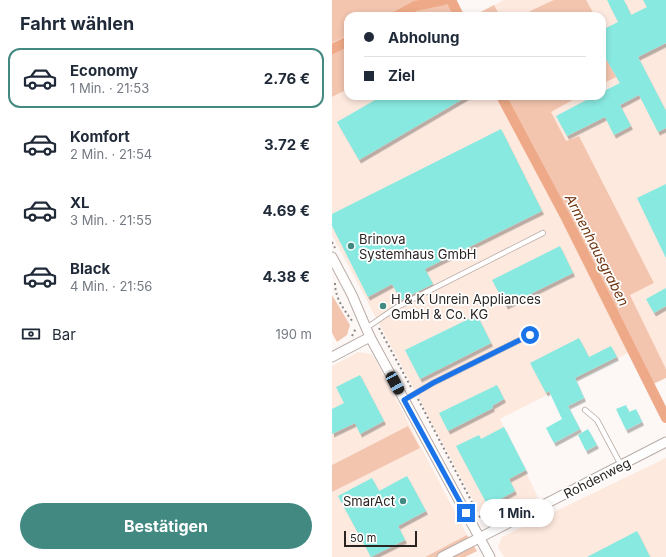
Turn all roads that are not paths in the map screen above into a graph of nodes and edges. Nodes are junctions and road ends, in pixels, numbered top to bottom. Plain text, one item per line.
1 (543, 233) dead end
2 (335, 255) edge
3 (364, 331) junction
4 (530, 335) dead end
5 (333, 355) edge
6 (404, 400) junction
7 (585, 410) dead end
8 (666, 442) edge
9 (621, 465) junction
10 (480, 538) junction
11 (442, 557) edge
12 (490, 557) edge

1 - 3 lane
2 - 3 street
3 - 5 street
3 - 6 street
4 - 6 lane
6 - 10 street
7 - 9 lane
8 - 9 street, Rohdenweg
9 - 10 street, Rohdenweg
10 - 11 street, Rohdenweg
10 - 12 street

